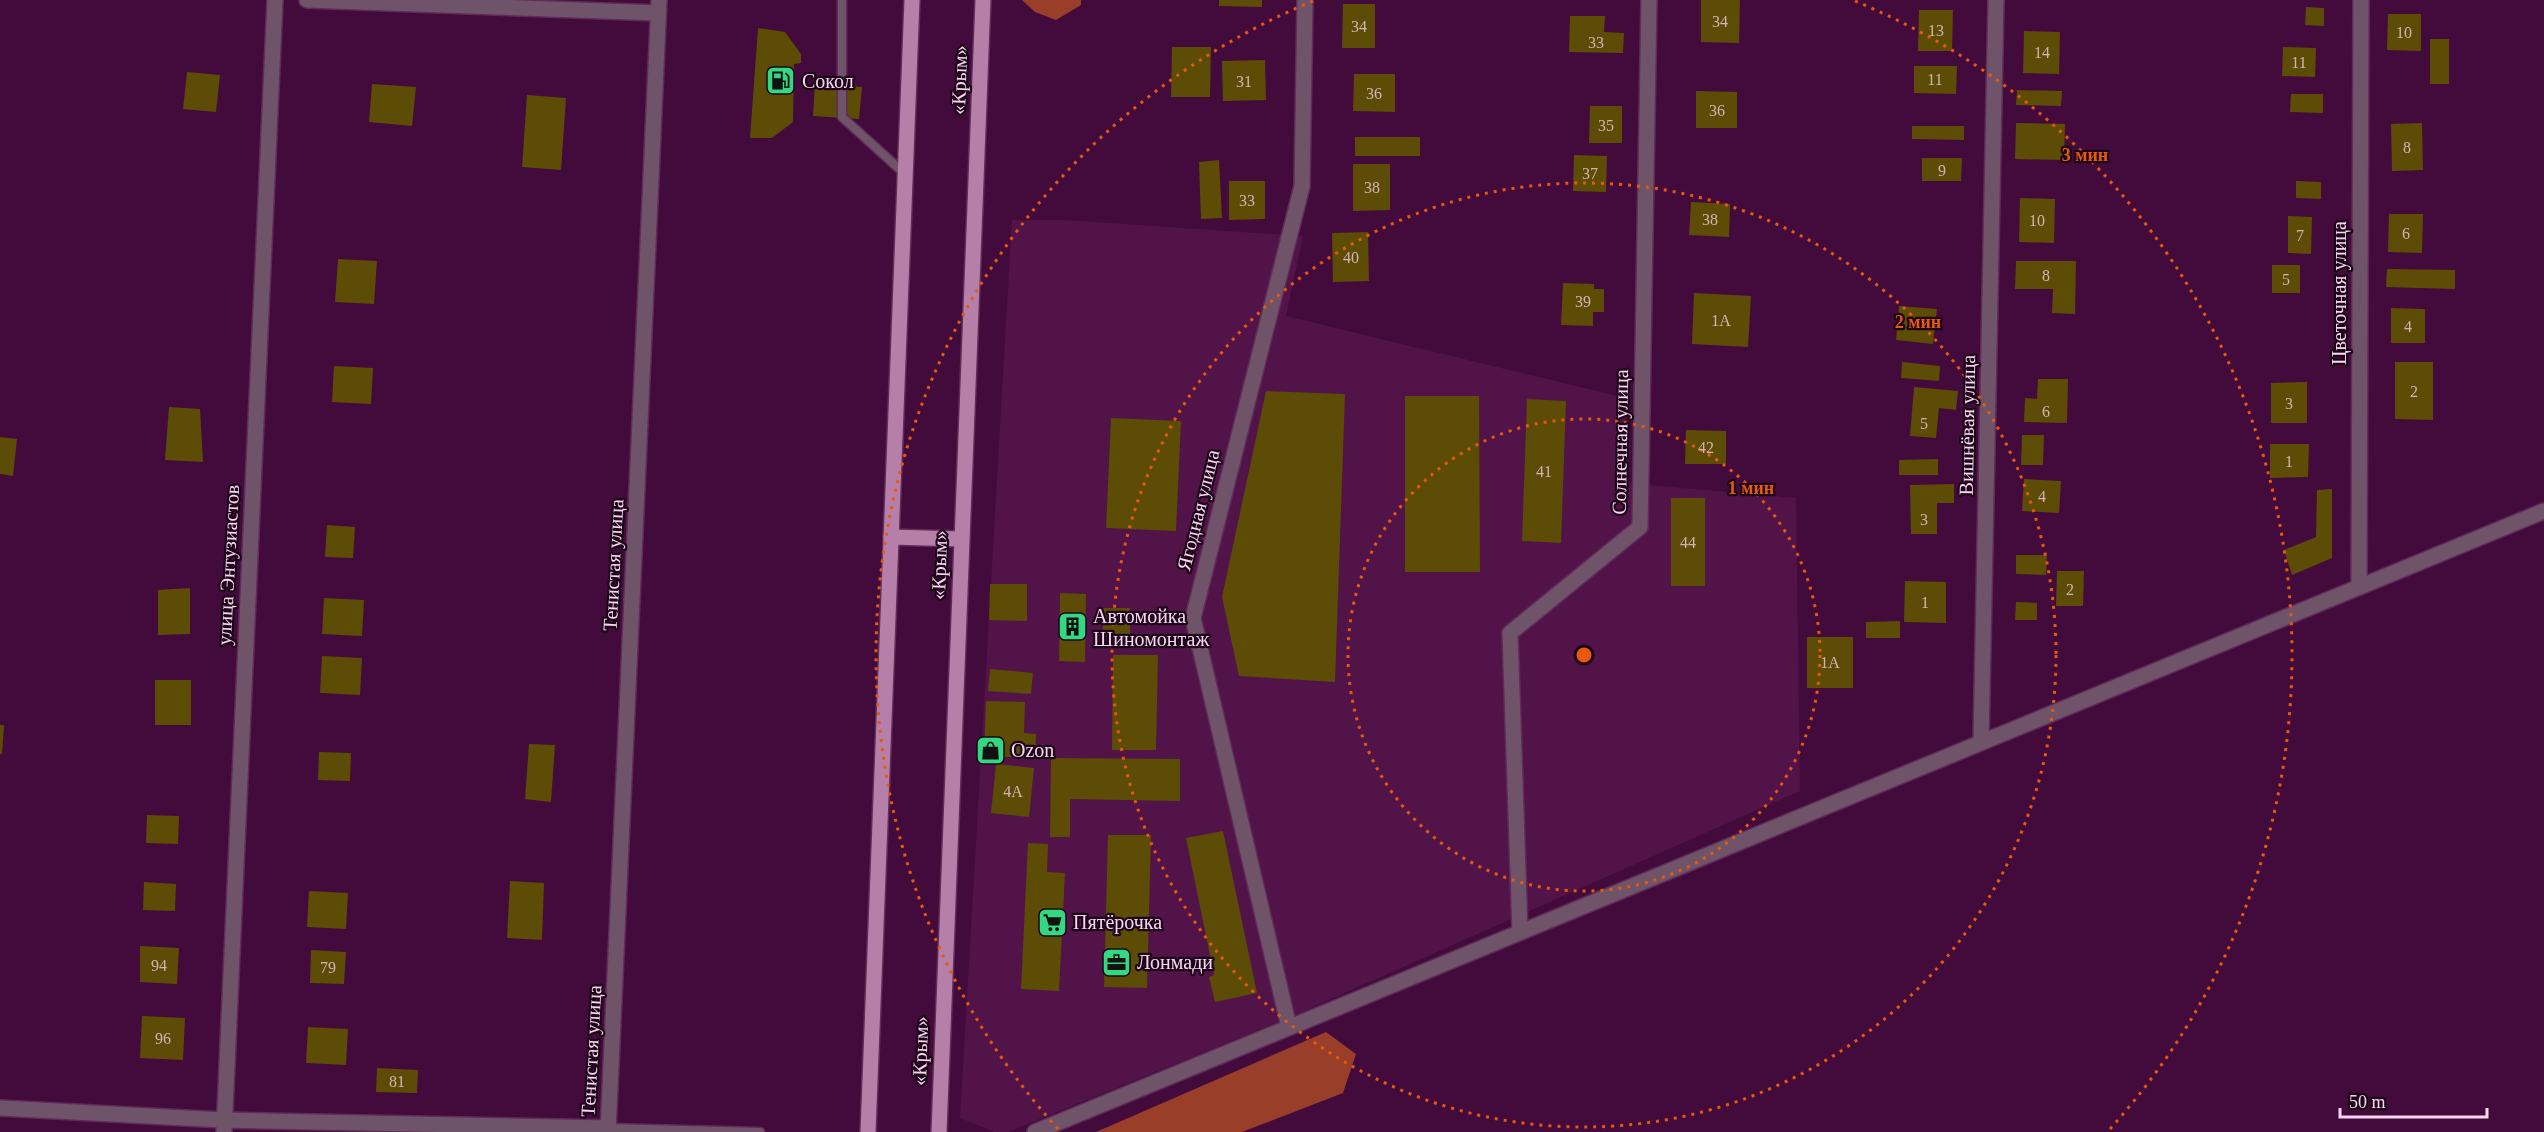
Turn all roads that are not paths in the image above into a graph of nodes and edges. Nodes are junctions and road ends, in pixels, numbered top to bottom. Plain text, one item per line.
1 (275, 0) edge
2 (307, 0) edge
3 (843, 0) edge
4 (912, 0) edge
5 (983, 0) edge
6 (1305, 0) edge
7 (1649, 0) edge
8 (1996, 0) edge
9 (2361, 0) edge
10 (658, 6) edge
11 (905, 174) junction
12 (2544, 511) edge
13 (891, 537) junction
14 (961, 539) junction
15 (2359, 587) junction
16 (1982, 742) junction
17 (1521, 932) junction
18 (1289, 1027) junction
19 (0, 1108) edge
20 (224, 1126) edge
21 (608, 1130) edge
22 (760, 1132) edge
23 (868, 1132) edge
24 (939, 1132) edge
25 (1035, 1132) edge

1 - 20 street, улица Энтузиастов
2 - 10 street
3 - 11 lane
4 - 11 main road
5 - 14 main road, «Крым»
6 - 18 street, Ягодная улица
7 - 17 street, Солнечная улица
8 - 16 street, Вишнёвая улица
9 - 15 street, Цветочная улица
10 - 21 street, Тенистая улица
11 - 13 main road
12 - 15 street
13 - 14 main road
13 - 23 main road
14 - 24 main road, «Крым»
15 - 16 street
16 - 17 street
17 - 18 street
18 - 25 street
19 - 20 street
20 - 21 street
21 - 22 lane

